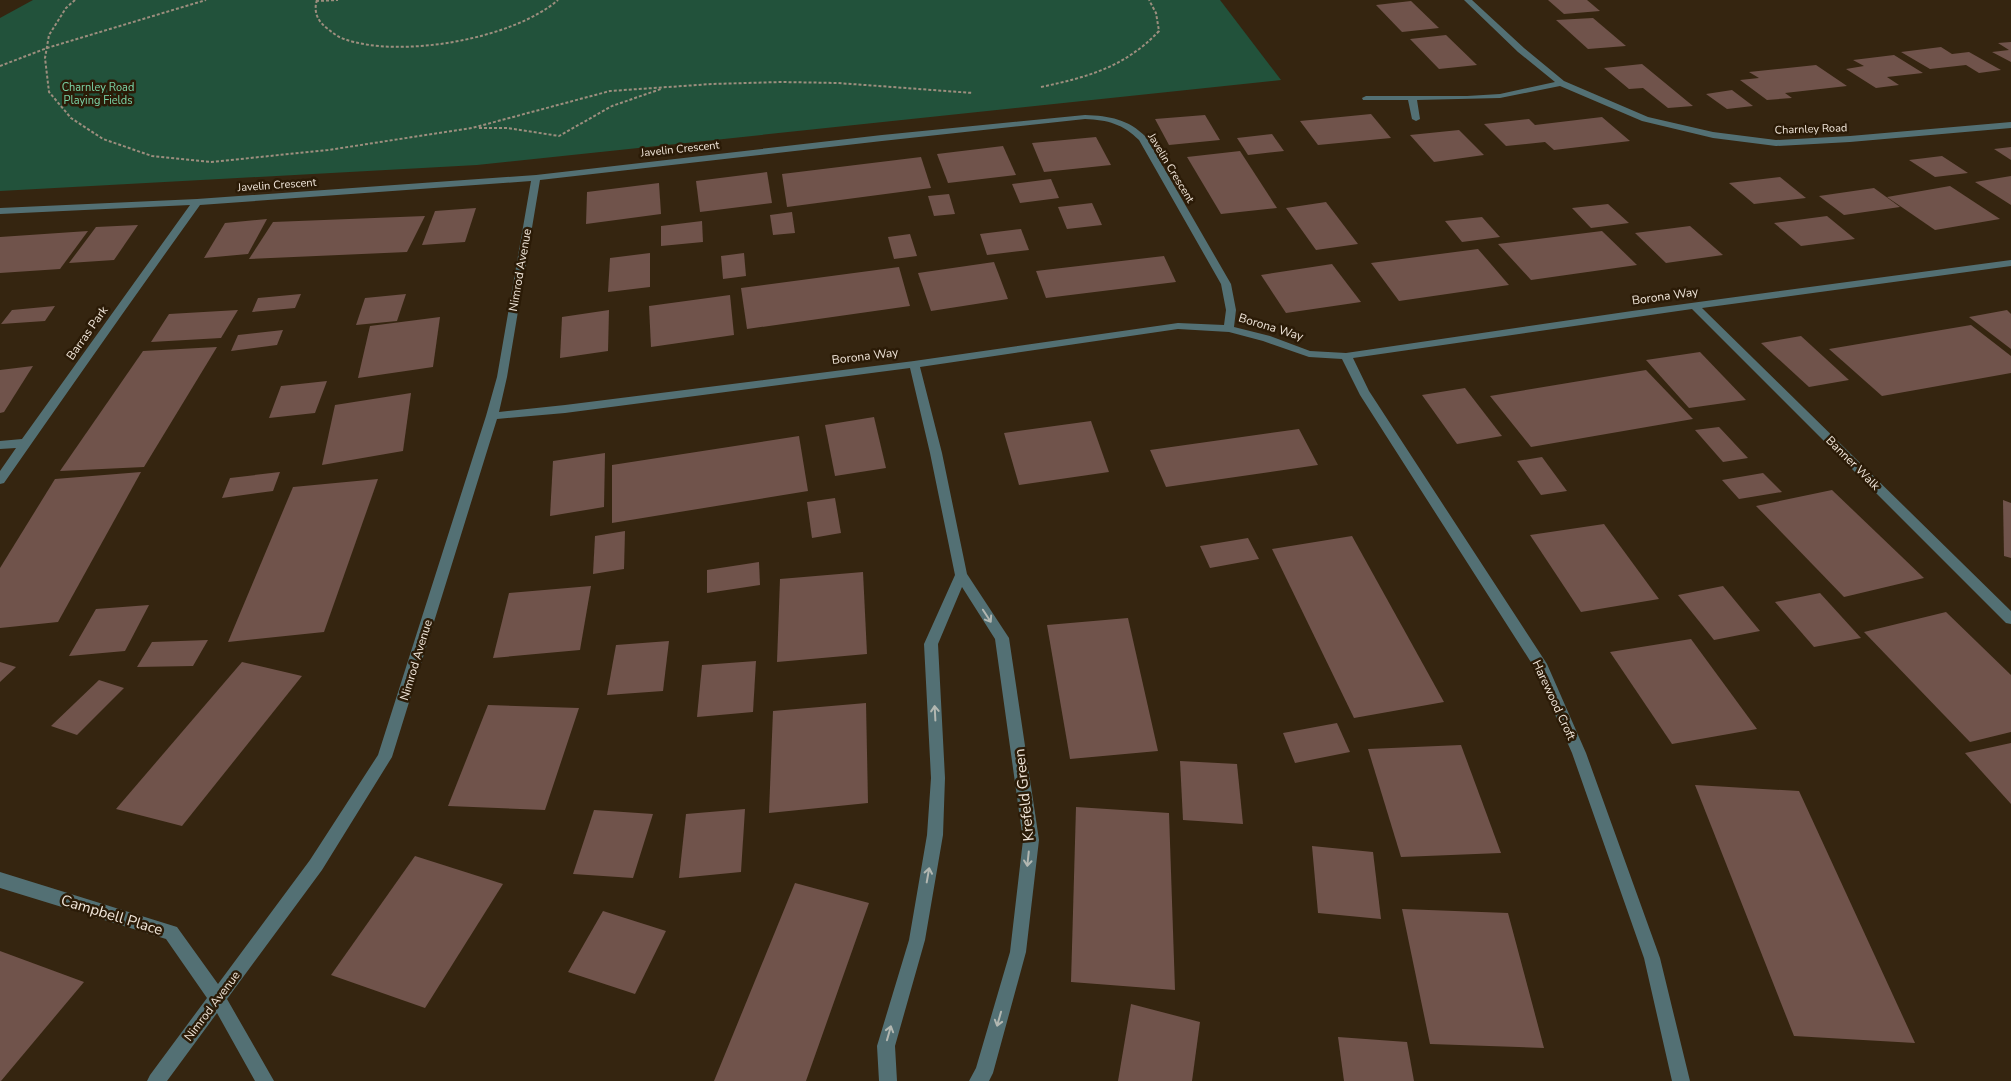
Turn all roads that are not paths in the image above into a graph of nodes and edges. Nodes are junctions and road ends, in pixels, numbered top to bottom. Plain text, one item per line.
1 (1468, 0) edge
2 (1561, 82) junction
3 (1366, 98) dead end
4 (1412, 98) junction
5 (1416, 120) dead end
6 (2011, 125) edge
7 (536, 178) junction
8 (197, 202) junction
9 (0, 211) edge
10 (2011, 263) edge
11 (1695, 306) junction
12 (1229, 329) junction
13 (1346, 356) junction
14 (914, 364) junction
15 (492, 416) junction
16 (27, 443) junction
17 (0, 445) edge
18 (0, 480) edge
19 (961, 575) junction
20 (2011, 619) edge
21 (0, 880) edge
22 (218, 999) junction
23 (156, 1081) edge
24 (265, 1081) edge
25 (888, 1081) edge
26 (978, 1081) edge
27 (1681, 1081) edge

1 - 2 street, Charnley Road
2 - 4 street
2 - 6 street, Charnley Road
3 - 4 street
4 - 5 street
7 - 8 street, Javelin Crescent
7 - 12 street, Javelin Crescent
7 - 15 street, Nimrod Avenue
8 - 9 street, Javelin Crescent
8 - 16 street, Barras Park
10 - 11 street, Borona Way
11 - 13 street, Borona Way
11 - 20 street, Banner Walk
12 - 13 street, Borona Way
12 - 14 street, Borona Way
13 - 27 street, Harewood Croft
14 - 15 street, Borona Way
14 - 19 street, Krefeld Green
15 - 22 street, Nimrod Avenue
16 - 17 street
16 - 18 street, Barras Park
25 -> 19 street
19 -> 26 street, Krefeld Green
21 - 22 street, Campbell Place
22 - 23 street, Nimrod Avenue
22 - 24 street, Campbell Place

